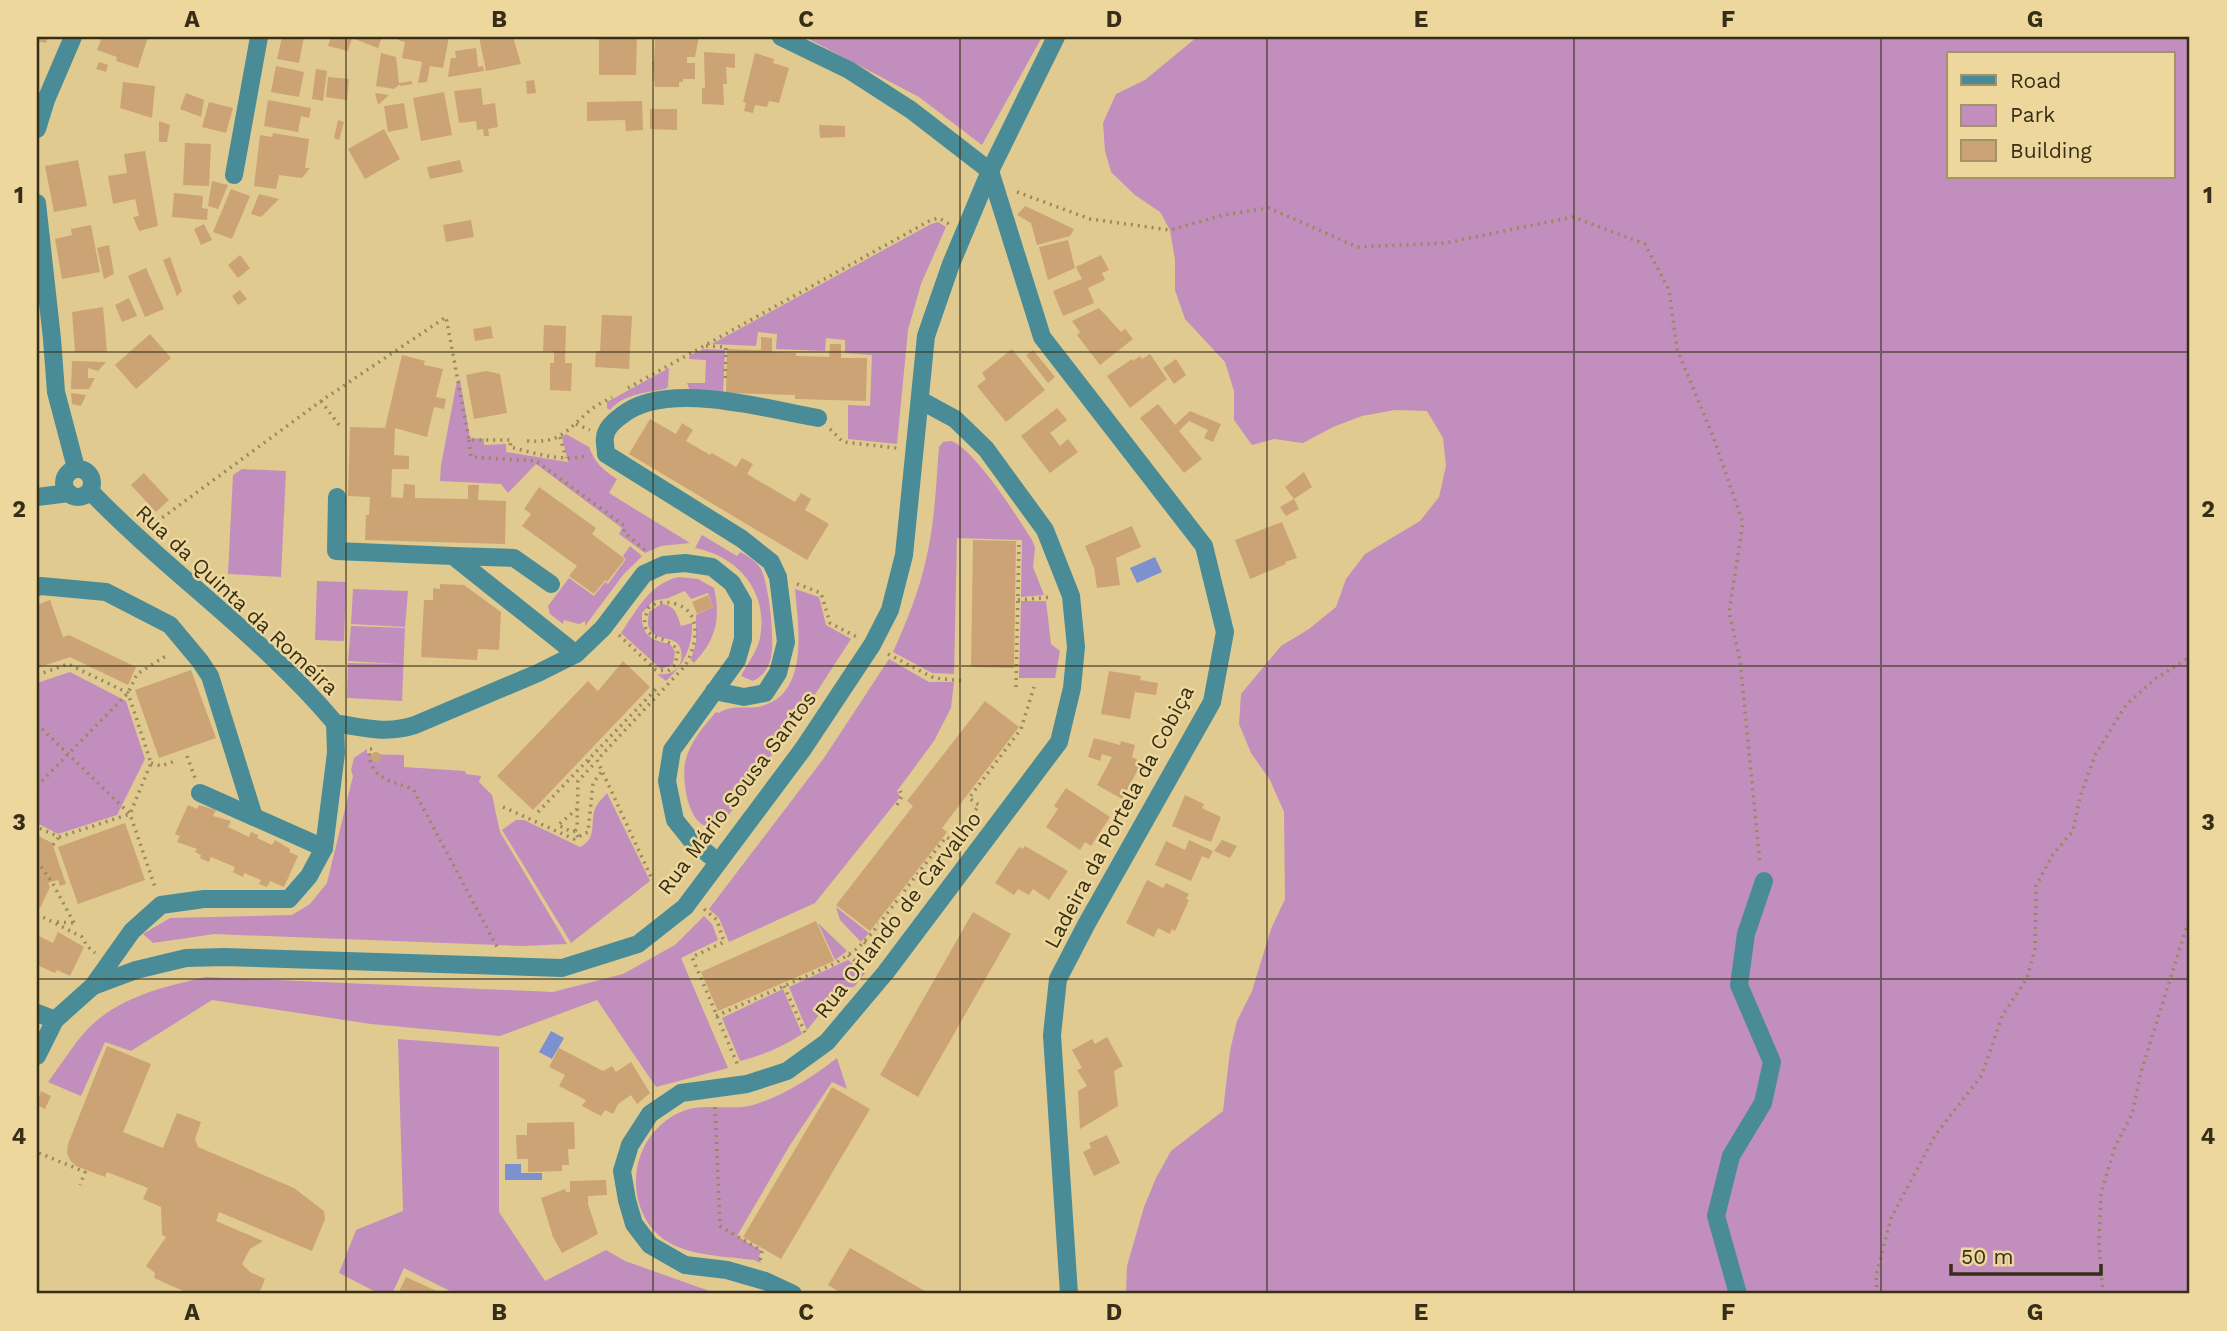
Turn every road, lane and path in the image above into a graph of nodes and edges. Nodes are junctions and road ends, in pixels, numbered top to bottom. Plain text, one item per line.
1 (73, 37) edge
2 (259, 37) edge
3 (781, 37) edge
4 (1056, 37) edge
5 (37, 129) edge
6 (990, 172) junction
7 (234, 175) dead end
8 (37, 203) edge
9 (949, 223) dead end
10 (704, 346) junction
11 (919, 400) junction
12 (321, 401) junction
13 (724, 401) junction
14 (818, 418) joint
15 (339, 425) dead end
16 (560, 436) junction
17 (469, 440) junction
18 (527, 441) dead end
19 (896, 448) dead end
20 (592, 454) dead end
21 (566, 458) junction
22 (76, 468) junction
23 (90, 491) junction
24 (69, 493) junction
25 (37, 497) edge
26 (337, 497) dead end
27 (135, 537) junction
28 (1019, 544) dead end
29 (453, 555) junction
30 (664, 565) junction
31 (551, 584) dead end
32 (798, 584) dead end
33 (37, 587) edge
34 (1044, 598) dead end
35 (1018, 600) junction
36 (618, 634) dead end
37 (854, 635) dead end
38 (186, 644) junction
39 (576, 654) junction
40 (890, 655) dead end
41 (2190, 657) edge
42 (37, 675) edge
43 (963, 681) dead end
44 (659, 685) dead end
45 (1016, 687) dead end
46 (1034, 687) dead end
47 (715, 691) junction
48 (128, 693) junction
49 (335, 723) junction
50 (37, 724) edge
51 (383, 749) dead end
52 (68, 754) junction
53 (587, 760) junction
54 (175, 761) dead end
55 (151, 763) junction
56 (603, 770) junction
57 (37, 786) edge
58 (900, 792) dead end
59 (200, 793) dead end
60 (897, 805) dead end
61 (503, 807) dead end
62 (577, 808) junction
63 (538, 812) dead end
64 (130, 814) junction
65 (254, 817) junction
66 (37, 827) edge
67 (575, 831) junction
68 (59, 837) junction
69 (578, 837) junction
70 (53, 845) dead end
71 (324, 848) junction
72 (37, 861) edge
73 (718, 862) junction
74 (651, 877) dead end
75 (1763, 881) joint
76 (156, 892) dead end
77 (706, 911) dead end
78 (37, 914) edge
79 (2190, 916) edge
80 (55, 922) junction
81 (864, 942) junction
82 (880, 953) dead end
83 (848, 955) junction
84 (109, 964) junction
85 (507, 967) junction
86 (867, 971) dead end
87 (93, 986) junction
88 (784, 986) junction
89 (37, 1013) edge
90 (716, 1016) junction
91 (55, 1020) junction
92 (805, 1032) dead end
93 (37, 1056) edge
94 (737, 1062) dead end
95 (715, 1104) dead end
96 (39, 1153) dead end
97 (80, 1185) dead end
98 (761, 1263) dead end
99 (793, 1294) edge
100 (1069, 1294) edge
101 (1738, 1294) edge
102 (1877, 1294) edge
103 (2103, 1294) edge

1 - 5 street
2 - 7 street
3 - 6 street
4 - 6 street, Rua Mário Sousa Santos
6 - 11 street, Rua Mário Sousa Santos
6 - 75 path
6 - 100 street, Ladeira da Portela da Cobiça
8 - 22 street
9 - 10 path
10 - 13 path
10 - 16 path
11 - 73 street, Rua Mário Sousa Santos
11 - 99 street, Rua Orlando de Carvalho
12 - 15 path
12 - 17 path
12 - 27 path
13 - 14 street
13 - 47 street
14 - 19 path
16 - 18 path
16 - 21 path
17 - 21 path
17 - 30 path
20 - 21 path
22 - 23 street
22 - 24 street
23 - 24 street
23 - 27 street, Rua da Quinta da Romeira
24 - 25 street
26 - 29 street
27 - 49 street, Rua da Quinta da Romeira
28 - 35 path
29 - 31 street
29 - 39 street
30 - 39 street, Rua da Quinta da Romeira
30 - 47 street
32 - 37 path
33 - 38 street
34 - 35 path
35 - 45 path
36 - 56 path
38 - 48 path
38 - 65 street
39 - 49 street, Rua da Quinta da Romeira
40 - 43 path
41 - 102 path
42 - 48 path
44 - 53 path
46 - 81 path
47 - 73 street
48 - 52 path
48 - 55 path
49 - 71 street
50 - 52 path
51 - 85 path
52 - 57 path
52 - 64 path
53 - 62 path
53 - 63 path
54 - 55 path
55 - 64 path
56 - 69 path
56 - 74 path
58 - 60 path
59 - 65 street
61 - 69 path
62 - 67 path
62 - 67 path
64 - 68 path
64 - 76 path
65 - 71 street
66 - 68 path
67 - 69 path
68 - 70 path
71 - 84 street
72 - 80 path
73 - 85 street, Rua Mário Sousa Santos
75 - 101 street
77 - 90 path
78 - 80 path
79 - 103 path
80 - 84 path
81 - 82 path
81 - 83 path
83 - 86 path
83 - 88 path
84 - 87 street
85 - 87 street, Rua Mário Sousa Santos
87 - 91 street
88 - 90 path
88 - 92 path
89 - 91 street
90 - 94 path
91 - 93 street
95 - 98 path
96 - 97 path

